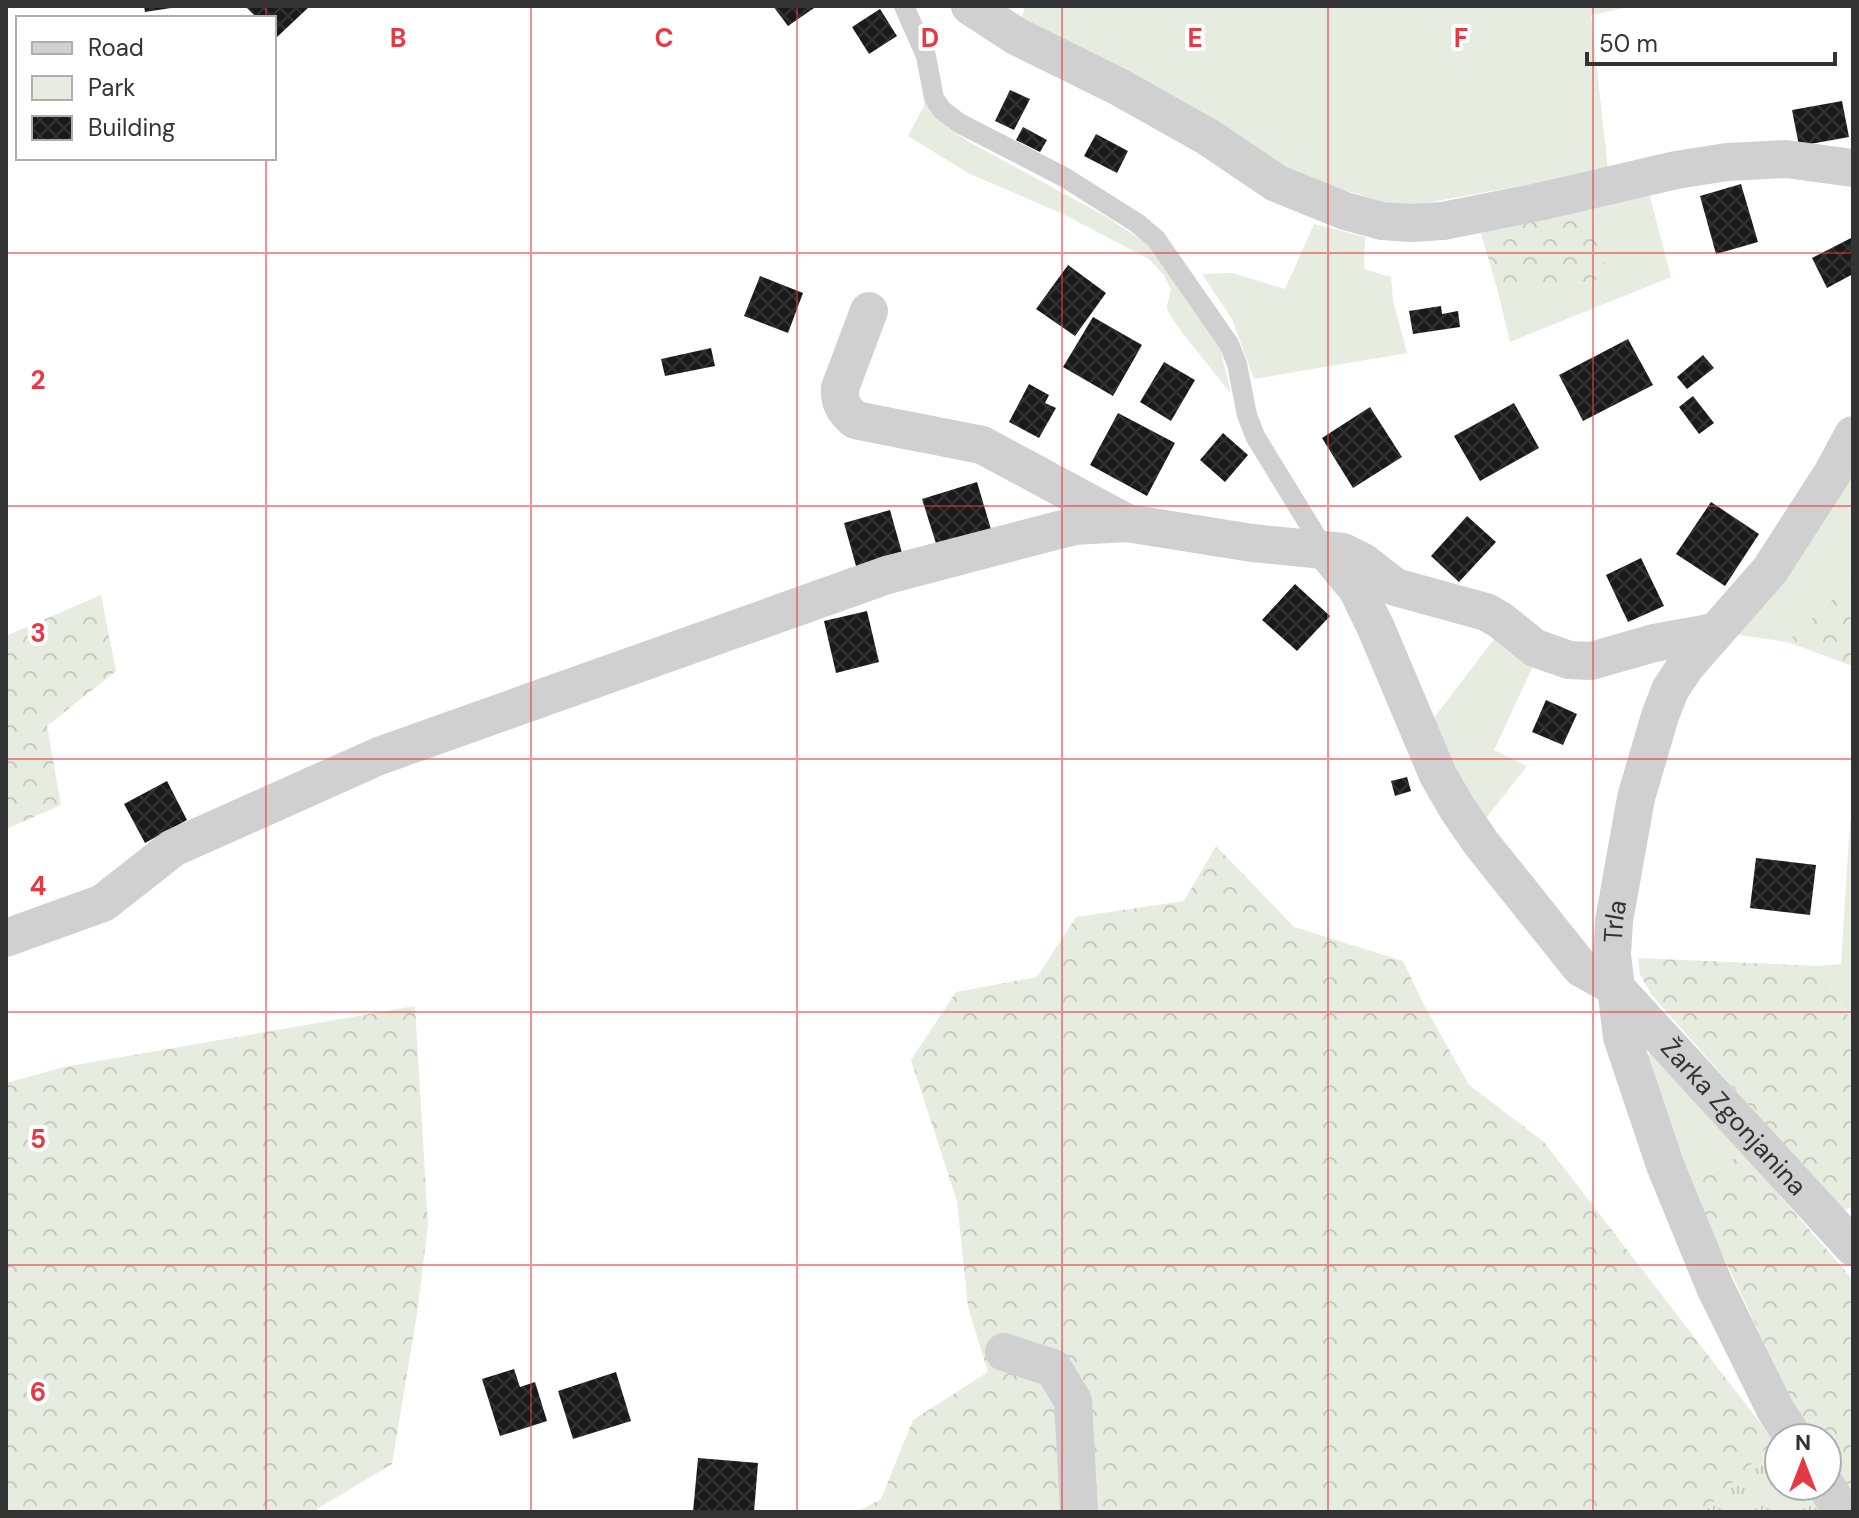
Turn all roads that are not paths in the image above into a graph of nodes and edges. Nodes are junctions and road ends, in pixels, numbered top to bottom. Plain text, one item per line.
1 (904, 6) edge
2 (970, 6) edge
3 (1853, 168) edge
4 (869, 311) dead end
5 (1853, 435) edge
6 (1127, 523) junction
7 (1324, 549) junction
8 (1715, 632) junction
9 (6, 938) edge
10 (1615, 987) junction
11 (1853, 1247) edge
12 (1004, 1352) dead end
13 (1783, 1422) edge
14 (1079, 1512) edge

1 - 7 lane
2 - 3 street
4 - 6 street
5 - 8 street, Trla
6 - 7 street
6 - 9 street
7 - 8 street
7 - 10 street, Žarka Zgonjanina
8 - 10 street, Trla
10 - 11 street, Žarka Zgonjanina
10 - 13 street, Trla
12 - 14 street

